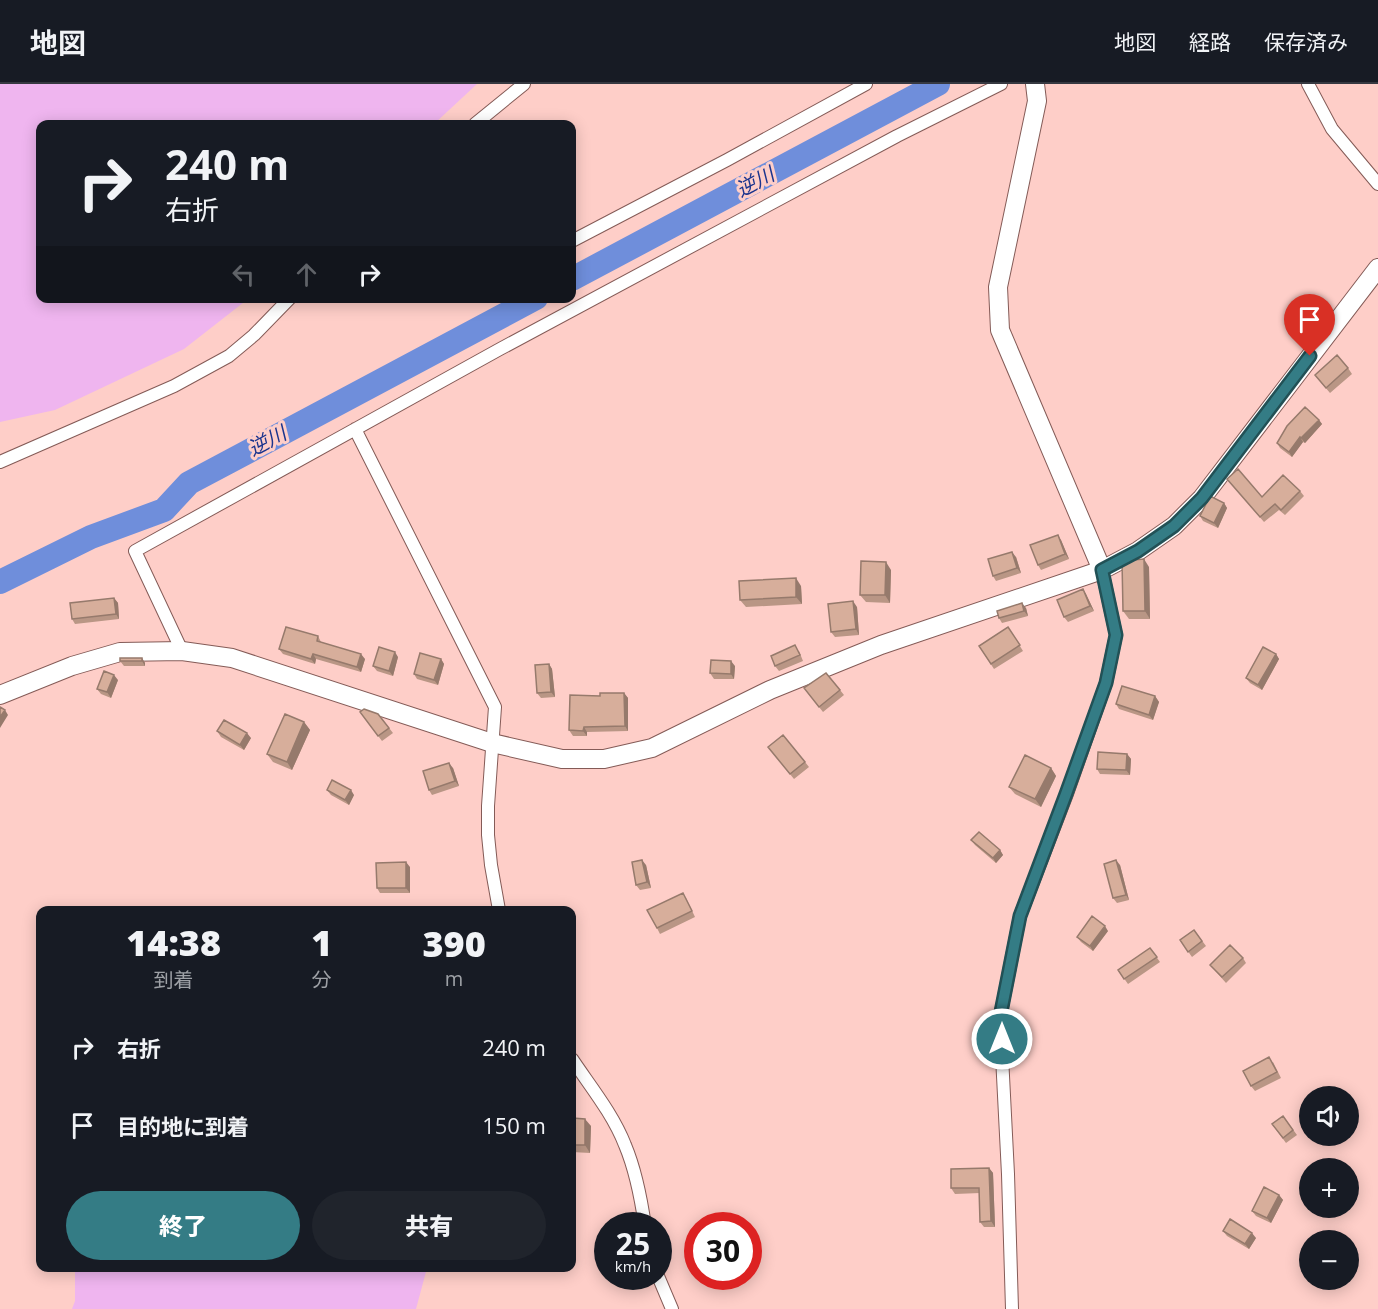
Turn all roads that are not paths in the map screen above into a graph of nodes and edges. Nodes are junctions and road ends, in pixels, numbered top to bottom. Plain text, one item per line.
1 (524, 84) edge
2 (866, 84) edge
3 (1001, 84) edge
4 (1035, 84) edge
5 (1308, 84) edge
6 (480, 120) edge
7 (1378, 184) edge
8 (576, 239) edge
9 (1378, 268) edge
10 (285, 303) edge
11 (355, 429) junction
12 (0, 462) edge
13 (1102, 570) junction
14 (182, 651) junction
15 (0, 695) edge
16 (492, 743) junction
17 (498, 906) edge
18 (576, 1065) edge
19 (642, 1212) edge
20 (664, 1290) edge
21 (672, 1309) edge
22 (1012, 1309) edge

1 - 6 street
2 - 8 street
3 - 11 street
4 - 13 street
5 - 7 street
9 - 13 street
10 - 12 street
11 - 14 street
11 - 16 street
13 - 16 street
13 - 22 street
14 - 15 street
14 - 16 street
16 - 17 street
18 - 19 street
20 - 21 street

